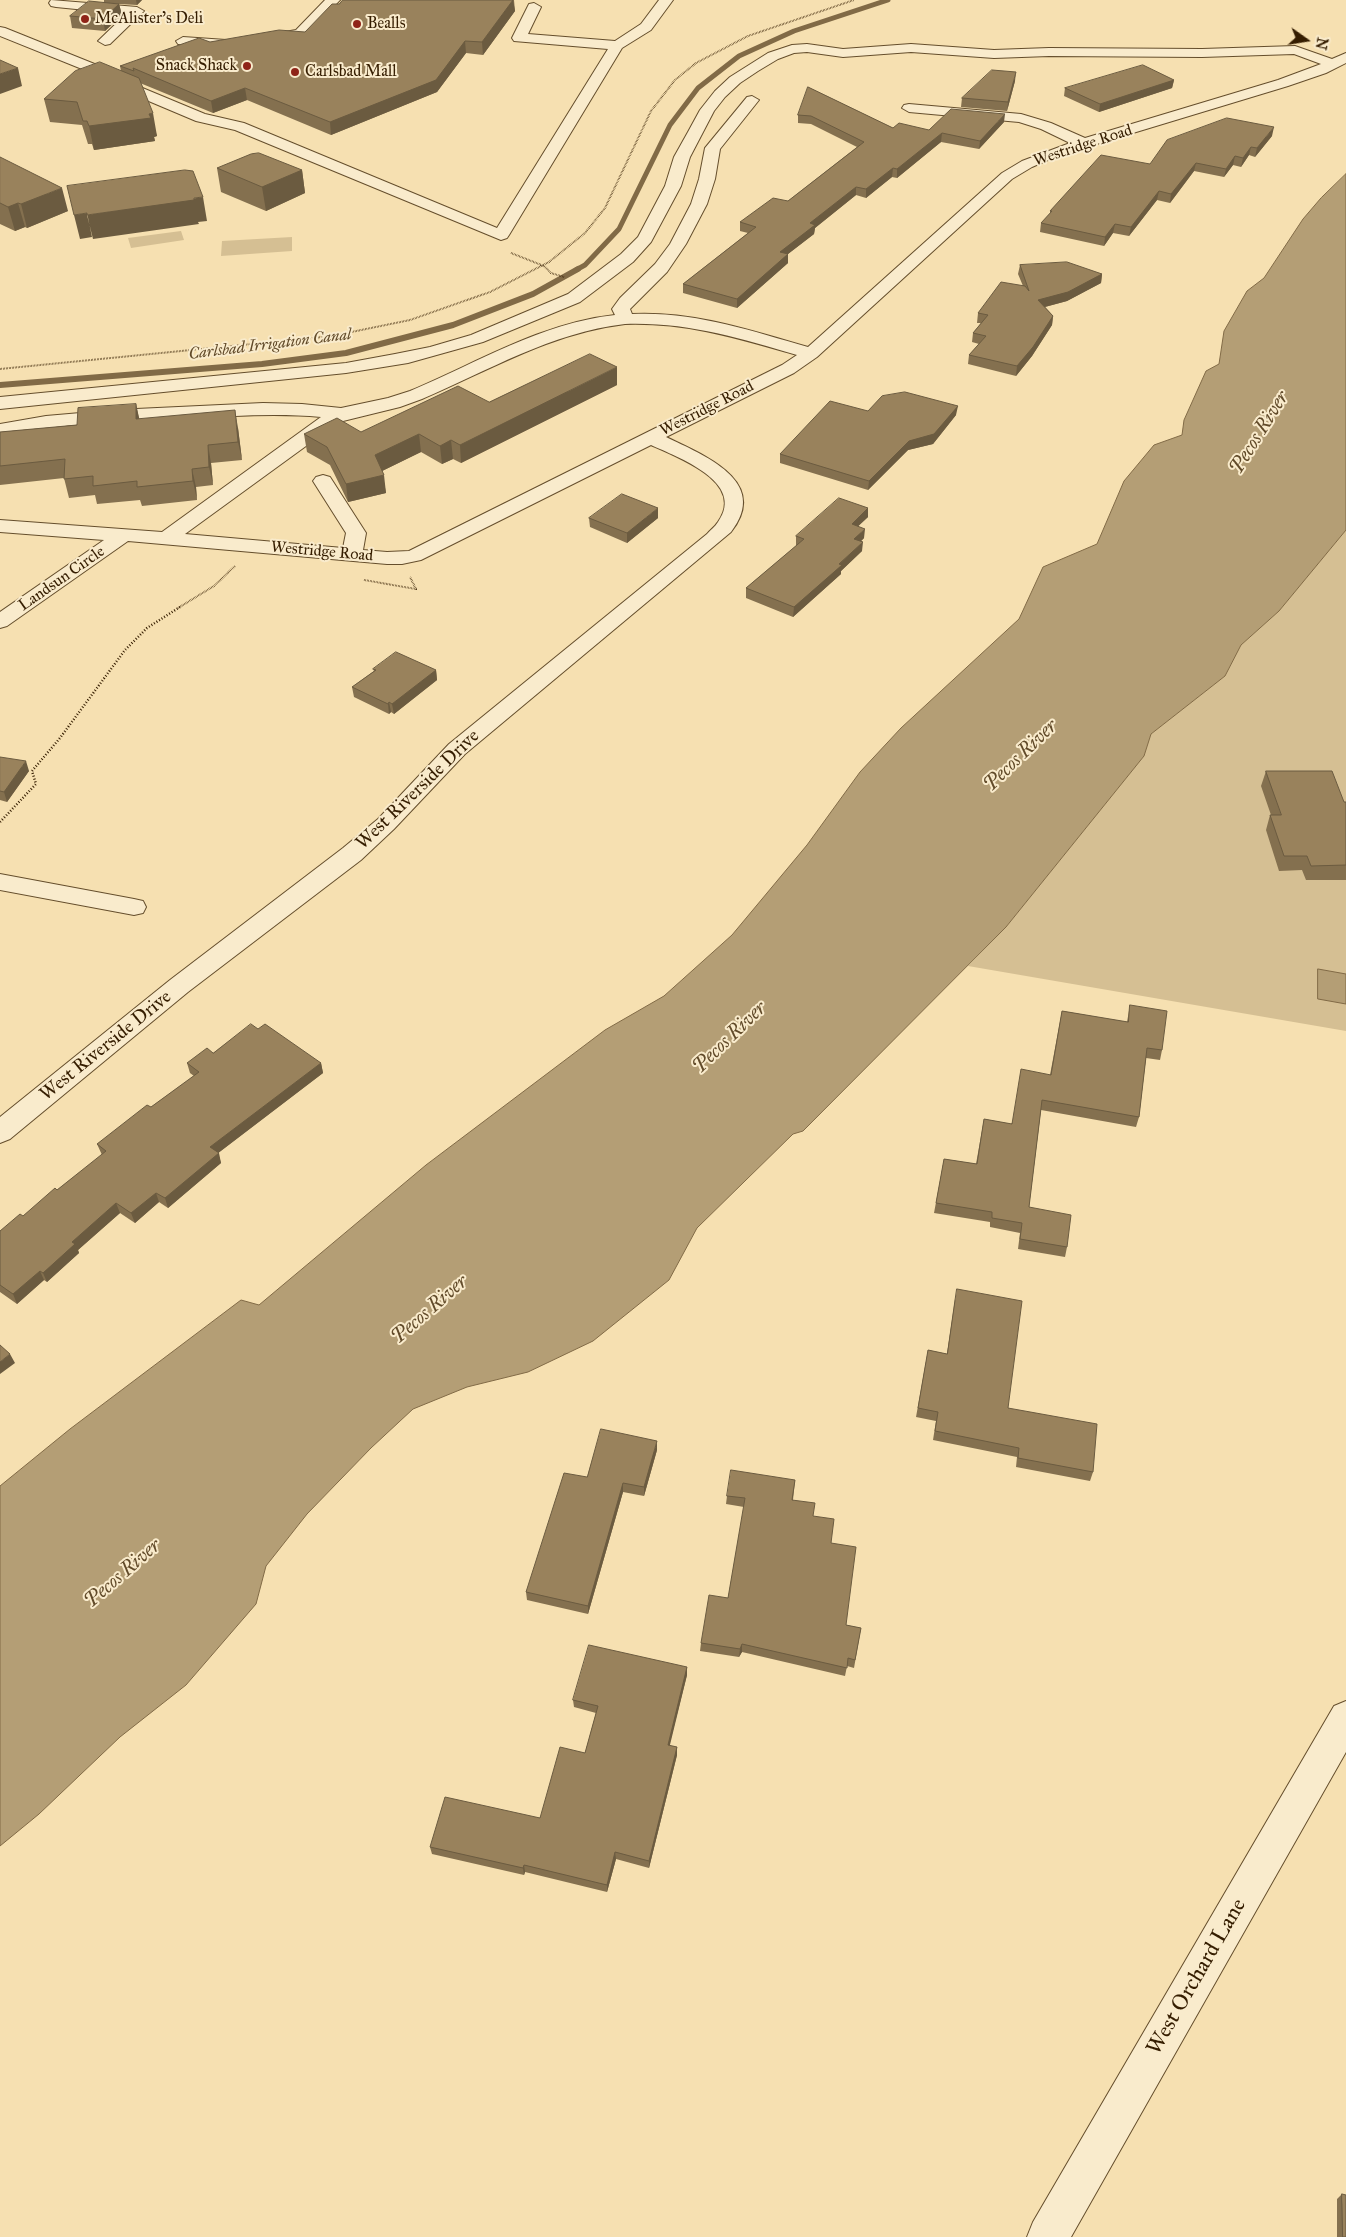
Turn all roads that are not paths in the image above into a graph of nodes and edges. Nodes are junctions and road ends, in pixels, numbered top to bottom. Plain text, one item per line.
1 (333, 0) edge
2 (666, 0) edge
3 (56, 3) dead end
4 (537, 4) edge
5 (515, 6) dead end
6 (0, 31) edge
7 (106, 41) edge
8 (183, 41) dead end
9 (256, 41) edge
10 (240, 43) edge
11 (617, 45) junction
12 (1340, 60) edge
13 (752, 100) dead end
14 (909, 108) dead end
15 (1085, 144) junction
16 (624, 319) junction
17 (811, 353) junction
18 (0, 403) edge
19 (341, 414) junction
20 (0, 430) edge
21 (651, 437) junction
22 (323, 480) dead end
23 (0, 526) edge
24 (124, 535) junction
25 (166, 538) junction
26 (352, 555) junction
27 (0, 622) edge
28 (0, 882) edge
29 (134, 907) dead end
30 (0, 1132) edge
31 (1346, 1718) edge
32 (1048, 2237) edge

1 - 9 street
2 - 11 street
3 - 7 street
4 - 5 street
4 - 11 street
6 - 11 street
8 - 10 street
12 - 15 street, Westridge Road
12 - 18 street
13 - 16 street
14 - 15 street
15 - 17 street, Westridge Road
16 - 17 street
16 - 19 street
17 - 21 street, Westridge Road
19 - 20 street
19 - 25 street
21 - 26 street, Westridge Road
21 - 30 street, West Riverside Drive
22 - 26 street
23 - 24 street, Westridge Road
24 - 25 street, Westridge Road
24 - 27 street, Landsun Circle
25 - 26 street, Westridge Road
28 - 29 street
31 - 32 street, West Orchard Lane

